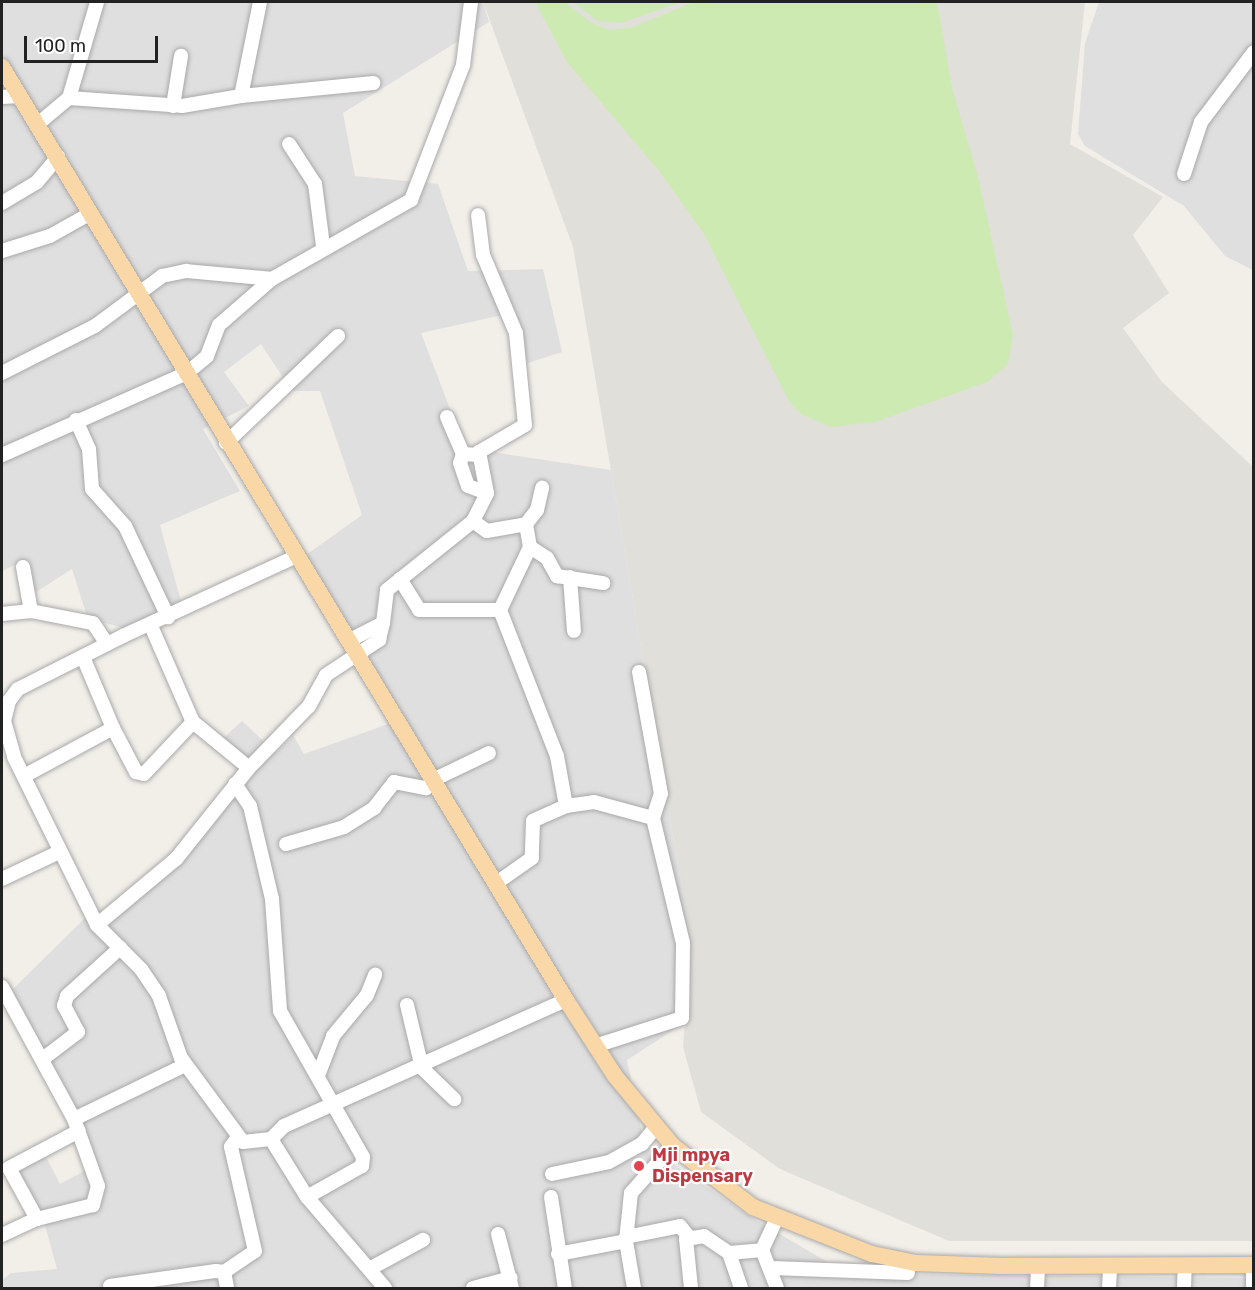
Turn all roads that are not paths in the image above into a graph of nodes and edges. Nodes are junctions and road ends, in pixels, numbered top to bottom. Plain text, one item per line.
1 (97, 2) edge
2 (260, 2) edge
3 (471, 2) edge
4 (1254, 52) edge
5 (181, 56) dead end
6 (2, 67) edge
7 (373, 83) dead end
8 (20, 96) junction
9 (242, 96) junction
10 (2, 97) edge
11 (69, 98) junction
12 (173, 106) junction
13 (39, 123) junction
14 (289, 144) dead end
15 (58, 158) junction
16 (1184, 174) dead end
17 (2, 203) edge
18 (91, 213) junction
19 (478, 215) dead end
20 (323, 246) junction
21 (2, 251) edge
22 (272, 279) junction
23 (136, 291) junction
24 (338, 336) dead end
25 (2, 373) edge
26 (187, 373) junction
27 (447, 417) dead end
28 (76, 420) junction
29 (226, 443) junction
30 (463, 454) junction
31 (2, 455) edge
32 (478, 455) junction
33 (542, 488) dead end
34 (487, 493) junction
35 (473, 521) junction
36 (526, 524) junction
37 (530, 547) junction
38 (297, 556) junction
39 (23, 567) dead end
40 (570, 577) junction
41 (400, 579) junction
42 (603, 583) dead end
43 (500, 610) junction
44 (31, 611) junction
45 (2, 615) edge
46 (168, 617) junction
47 (151, 626) junction
48 (574, 631) dead end
49 (107, 644) junction
50 (353, 648) junction
51 (82, 657) junction
52 (639, 672) dead end
53 (3, 721) edge
54 (193, 722) junction
55 (113, 728) junction
56 (489, 753) dead end
57 (420, 759) junction
58 (249, 768) junction
59 (24, 776) junction
60 (433, 780) junction
61 (235, 784) junction
62 (566, 806) junction
63 (653, 819) junction
64 (286, 844) dead end
65 (59, 852) junction
66 (2, 879) edge
67 (495, 884) junction
68 (97, 925) junction
69 (120, 948) junction
70 (375, 975) dead end
71 (2, 987) edge
72 (566, 1000) junction
73 (407, 1005) dead end
74 (595, 1046) junction
75 (44, 1058) junction
76 (185, 1065) junction
77 (422, 1068) junction
78 (319, 1074) junction
79 (454, 1099) dead end
80 (338, 1106) junction
81 (77, 1125) junction
82 (655, 1128) junction
83 (237, 1138) junction
84 (271, 1138) junction
85 (673, 1146) junction
86 (5, 1170) edge
87 (552, 1174) dead end
88 (307, 1197) junction
89 (551, 1197) dead end
90 (777, 1218) junction
91 (37, 1219) junction
92 (2, 1234) edge
93 (498, 1234) dead end
94 (689, 1237) junction
95 (626, 1239) junction
96 (423, 1240) dead end
97 (762, 1250) junction
98 (729, 1253) junction
99 (558, 1254) junction
100 (1185, 1265) junction
101 (1253, 1265) edge
102 (1038, 1266) junction
103 (1110, 1266) junction
104 (909, 1267) junction
105 (373, 1268) junction
106 (772, 1268) junction
107 (224, 1272) junction
108 (512, 1283) edge
109 (110, 1286) dead end
110 (227, 1288) edge
111 (385, 1288) edge
112 (473, 1288) edge
113 (565, 1288) edge
114 (634, 1288) edge
115 (691, 1288) edge
116 (741, 1288) edge
117 (777, 1288) edge
118 (908, 1288) edge
119 (1037, 1288) edge
120 (1109, 1288) edge
121 (1184, 1288) edge
122 (1253, 1288) edge

1 - 11 street
2 - 9 street
3 - 20 street
4 - 16 street
5 - 12 street
6 - 8 main road
7 - 9 street
8 - 10 street
8 - 13 main road
9 - 12 street
11 - 12 street
11 - 13 street
13 - 15 main road
14 - 20 street
15 - 17 street
15 - 18 main road
18 - 21 street
18 - 23 main road
19 - 32 street
20 - 22 street
22 - 23 street
22 - 26 street
23 - 25 street
23 - 26 main road
24 - 29 street
26 - 28 street
26 - 29 main road
27 - 30 street
28 - 31 street
28 - 46 street
29 - 38 main road
30 - 32 street
30 - 34 street
32 - 34 street
33 - 36 street
34 - 35 street
35 - 36 street
35 - 41 street
36 - 37 street
37 - 40 street
37 - 43 street
38 - 46 street
38 - 50 main road
39 - 44 street
40 - 42 street
40 - 48 street
41 - 43 street
41 - 50 street
43 - 62 street
44 - 45 street
44 - 49 street
46 - 47 street
47 - 49 street
47 - 54 street
49 - 51 street
50 - 57 main road
50 - 58 street
51 - 53 street
51 - 55 street
52 - 63 street
53 - 59 street
54 - 55 street
54 - 58 street
55 - 59 street
56 - 60 street
57 - 60 main road
57 - 64 street
58 - 61 street
59 - 65 street
60 - 67 main road
61 - 68 street
61 - 78 street
62 - 63 street
62 - 67 street
63 - 74 street
65 - 66 street
65 - 68 street
67 - 72 main road
68 - 69 street
69 - 75 street
69 - 76 street
70 - 78 street
71 - 75 street
72 - 74 main road
72 - 77 street
73 - 77 street
74 - 82 main road
75 - 81 street
76 - 81 street
76 - 83 street
77 - 79 street
77 - 80 street
78 - 80 street
80 - 84 street
80 - 88 street
81 - 86 street
81 - 91 street
82 - 85 main road
82 - 87 street
83 - 84 street
83 - 107 street
84 - 88 street
85 - 90 main road
85 - 95 street
86 - 91 street
88 - 105 street
89 - 99 street
90 - 97 street
90 - 104 main road
91 - 92 street
93 - 108 street
94 - 95 street
94 - 98 street
94 - 115 street
95 - 99 street
95 - 114 street
96 - 105 street
97 - 98 street
97 - 106 street
98 - 116 street
99 - 113 street
100 - 101 main road
100 - 103 main road
100 - 121 street
101 - 122 street
102 - 103 main road
102 - 104 main road
102 - 119 street
103 - 120 street
104 - 106 street
104 - 118 street
105 - 111 street
106 - 117 street
107 - 109 street
107 - 110 street
108 - 112 street

